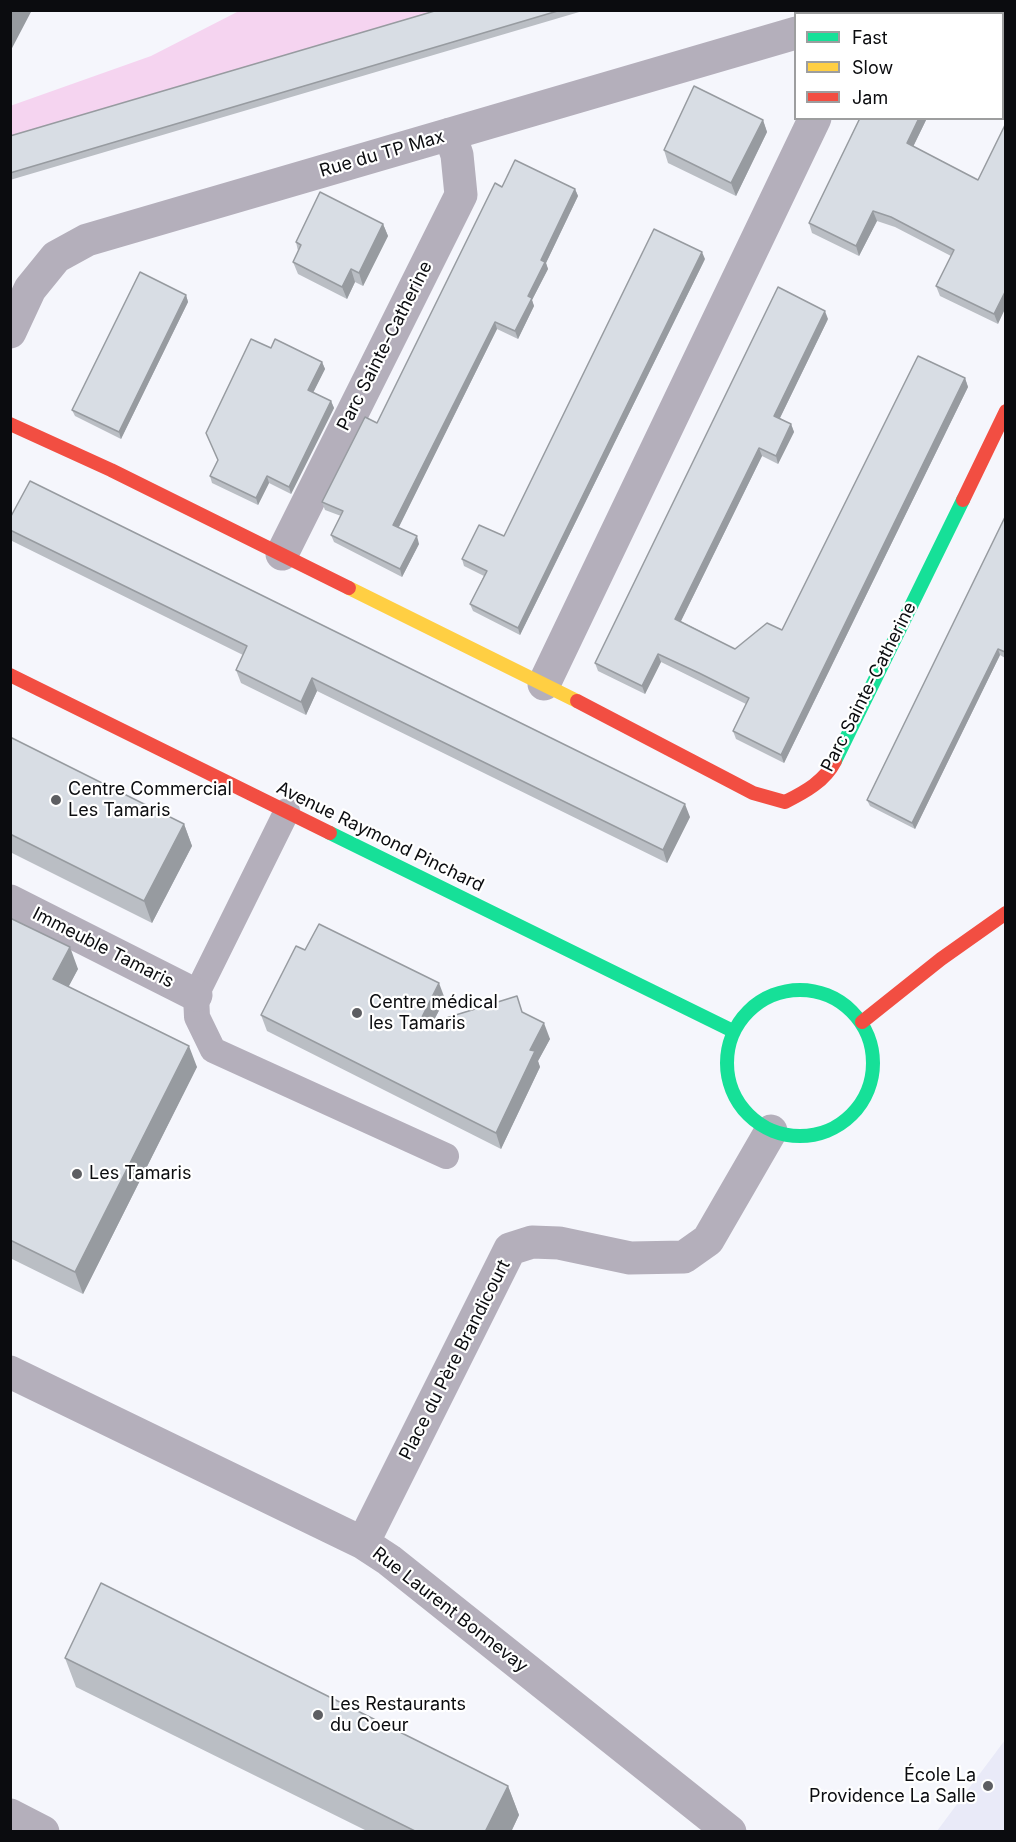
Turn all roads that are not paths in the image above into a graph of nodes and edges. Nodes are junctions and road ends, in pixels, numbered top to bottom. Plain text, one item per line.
1 (794, 33) edge
2 (814, 120) edge
3 (450, 134) junction
4 (10, 332) edge
5 (1005, 411) edge
6 (10, 424) edge
7 (282, 554) junction
8 (10, 675) edge
9 (544, 684) junction
10 (287, 811) junction
11 (10, 901) edge
12 (1005, 913) edge
13 (196, 995) junction
14 (862, 1022) junction
15 (733, 1031) junction
16 (771, 1131) junction
17 (446, 1156) dead end
18 (10, 1372) edge
19 (363, 1543) junction
20 (10, 1815) edge
21 (43, 1832) edge
22 (730, 1832) edge

1 - 3 street, Rue du TP Max
2 - 9 street
3 - 4 street, Rue du TP Max
3 - 7 street, Parc Sainte-Catherine
5 - 9 street, Parc Sainte-Catherine
6 - 7 street, Parc Sainte-Catherine
7 - 9 street, Parc Sainte-Catherine
8 - 10 street, Avenue Raymond Pinchard
10 - 13 lane
10 - 15 street, Avenue Raymond Pinchard
11 - 13 street, Immeuble Tamaris
12 - 14 street
13 - 17 lane
14 - 15 street
14 - 16 street
15 - 16 street
16 - 19 street, Place du Père Brandicourt
18 - 19 street, Rue Laurent Bonnevay
19 - 22 street, Rue Laurent Bonnevay
20 - 21 street

